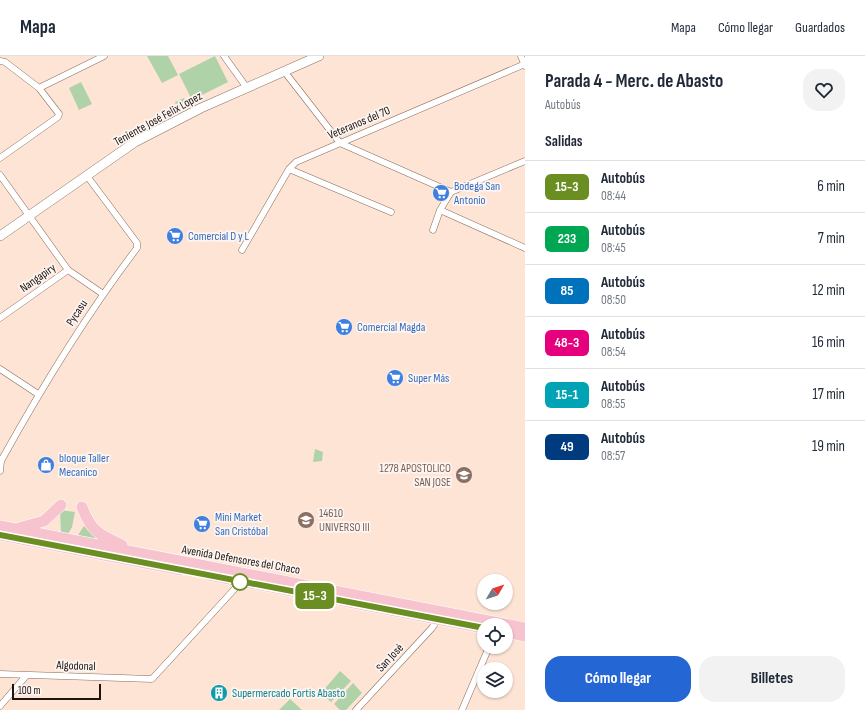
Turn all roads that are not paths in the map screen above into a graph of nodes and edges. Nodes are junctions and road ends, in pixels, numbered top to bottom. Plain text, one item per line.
1 (104, 56) edge
2 (224, 56) edge
3 (319, 56) edge
4 (521, 56) edge
5 (4, 60) edge
6 (525, 64) edge
7 (284, 71) junction
8 (39, 88) junction
9 (247, 88) junction
10 (340, 143) junction
11 (0, 158) edge
12 (525, 161) edge
13 (289, 169) junction
14 (0, 175) edge
15 (87, 176) junction
16 (451, 192) junction
17 (440, 210) junction
18 (391, 212) dead end
19 (30, 215) junction
20 (433, 230) dead end
21 (0, 236) edge
22 (525, 248) edge
23 (242, 250) dead end
24 (68, 270) junction
25 (103, 294) junction
26 (0, 318) edge
27 (0, 369) edge
28 (38, 394) junction
29 (1, 461) edge
30 (0, 471) edge
31 (61, 505) dead end
32 (82, 507) dead end
33 (0, 526) edge
34 (14, 529) junction
35 (0, 532) edge
36 (0, 535) edge
37 (54, 542) junction
38 (135, 551) junction
39 (241, 582) junction
40 (275, 588) junction
41 (328, 591) junction
42 (383, 609) junction
43 (438, 619) junction
44 (477, 627) edge
45 (525, 628) edge
46 (513, 633) edge
47 (525, 636) edge
48 (486, 654) edge
49 (0, 674) edge
50 (26, 676) junction
51 (0, 706) edge
52 (356, 710) edge
53 (462, 710) edge

1 - 8 street
2 - 9 street
3 - 7 main road, Teniente José Felix Lopez
4 - 6 street
5 - 8 street
6 - 10 street, Veteranos del 70
7 - 9 main road, Teniente José Felix Lopez
7 - 10 street
8 - 11 street
9 - 15 main road, Teniente José Felix Lopez
10 - 13 street, Veteranos del 70
10 - 16 street
12 - 16 street
13 - 18 street
13 - 23 street, Veteranos del 70
14 - 19 street
15 - 19 main road, Teniente José Felix Lopez
15 - 25 street, Pycasu
16 - 17 street
17 - 20 street
17 - 22 street
19 - 21 main road, Teniente José Felix Lopez
19 - 24 street
24 - 25 street
24 - 26 street, Nangapiry
25 - 28 street, Pycasu
27 - 28 street
28 - 29 street, Pycasu
29 - 30 street, Pycasu
31 - 34 highway
32 - 38 highway
33 - 34 highway, Avenida Defensores del Chaco
34 - 37 highway, Avenida Defensores del Chaco
35 - 37 highway
36 - 37 highway, Avenida Defensores del Chaco
37 - 38 highway, Avenida Defensores del Chaco
37 - 39 highway, Avenida Defensores del Chaco
38 - 41 highway, Avenida Defensores del Chaco
39 - 40 highway, Avenida Defensores del Chaco
39 - 50 street, Algodonal
40 - 41 highway
40 - 42 highway, Avenida Defensores del Chaco
41 - 42 highway
41 - 45 highway, Avenida Defensores del Chaco
42 - 43 highway, Avenida Defensores del Chaco
43 - 44 highway, Avenida Defensores del Chaco
43 - 52 street, San José
46 - 47 highway
48 - 53 street
49 - 50 street, Algodonal
50 - 51 street

